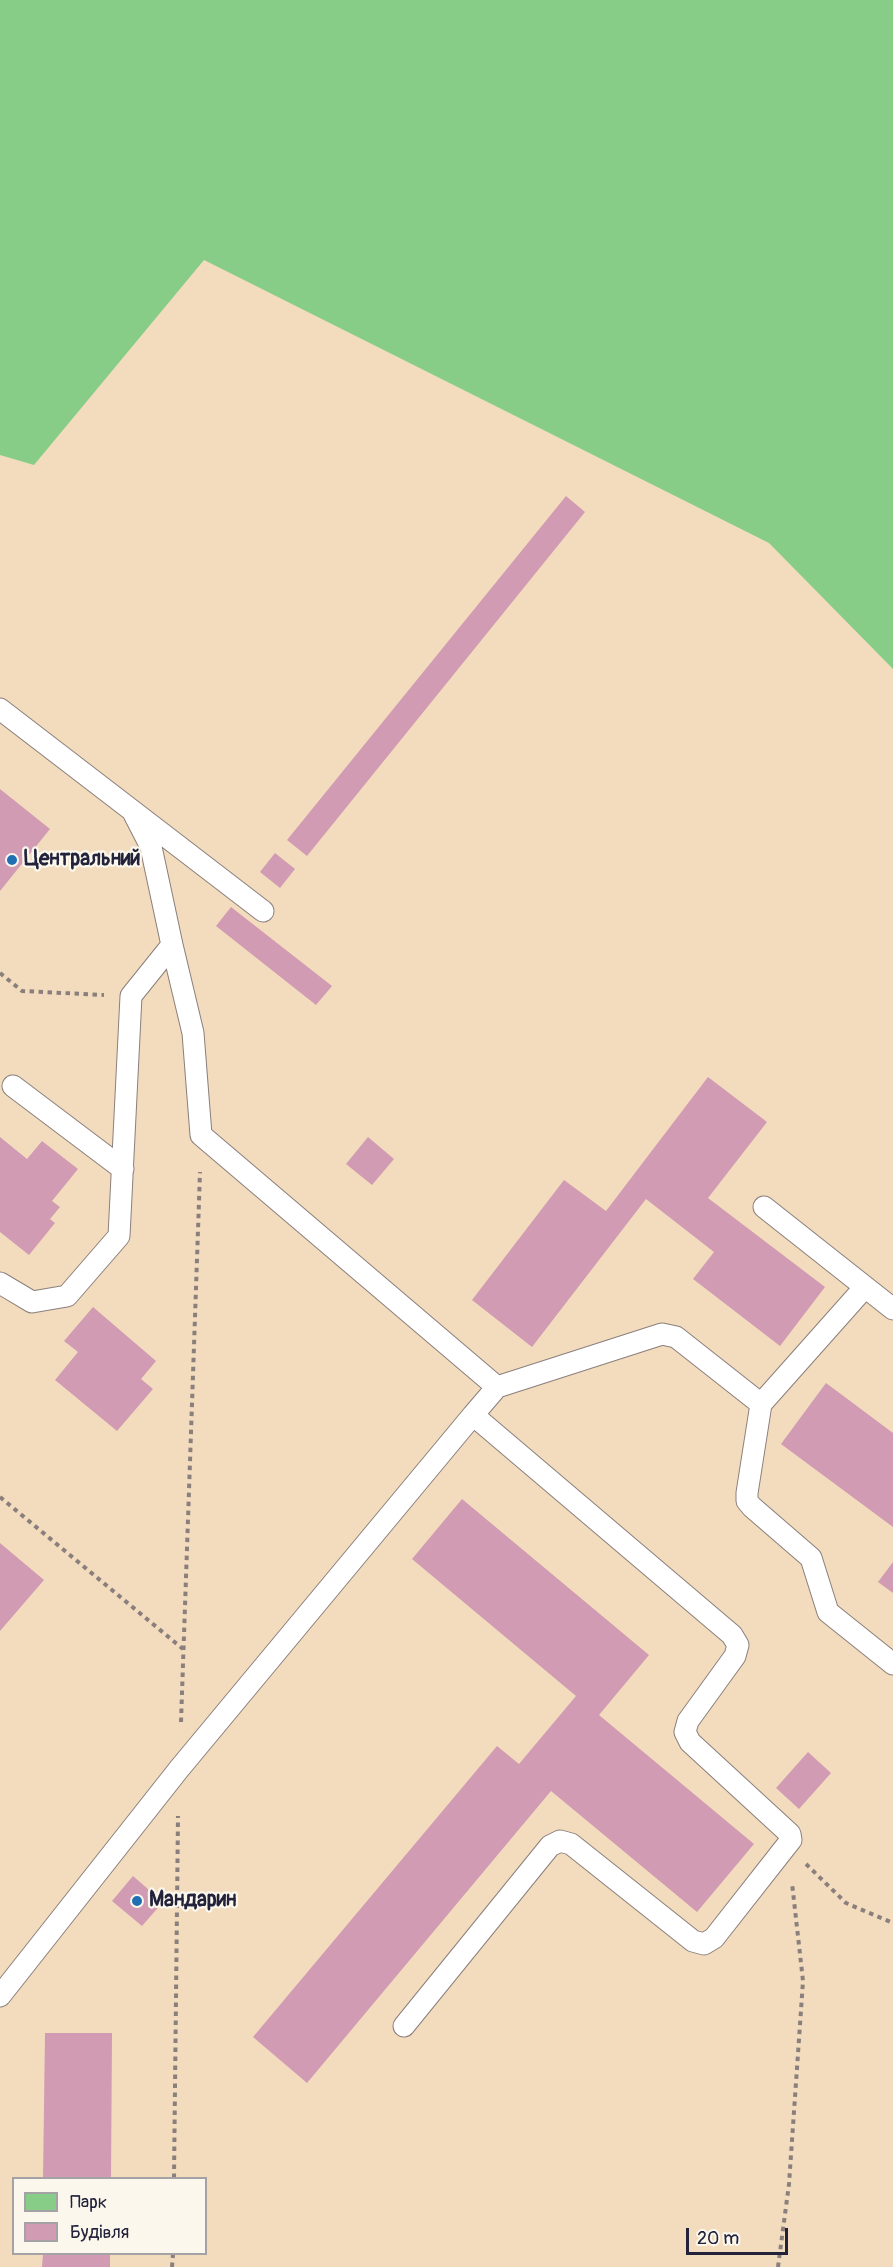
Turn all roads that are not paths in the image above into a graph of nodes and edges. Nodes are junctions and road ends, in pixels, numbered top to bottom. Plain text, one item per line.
1 (0, 709) edge
2 (134, 814) junction
3 (263, 911) dead end
4 (171, 945) junction
5 (13, 1086) dead end
6 (123, 1169) junction
7 (764, 1207) dead end
8 (0, 1283) edge
9 (865, 1287) junction
10 (893, 1309) edge
11 (497, 1387) junction
12 (761, 1404) junction
13 (473, 1415) junction
14 (893, 1664) edge
15 (0, 1996) edge
16 (404, 2026) dead end

1 - 2 lane
2 - 3 lane
2 - 4 lane
4 - 6 lane
4 - 11 lane
5 - 6 lane
6 - 8 lane
7 - 9 lane
9 - 10 lane
9 - 12 lane
11 - 12 lane
11 - 13 lane
12 - 14 lane
13 - 15 lane
13 - 16 lane

